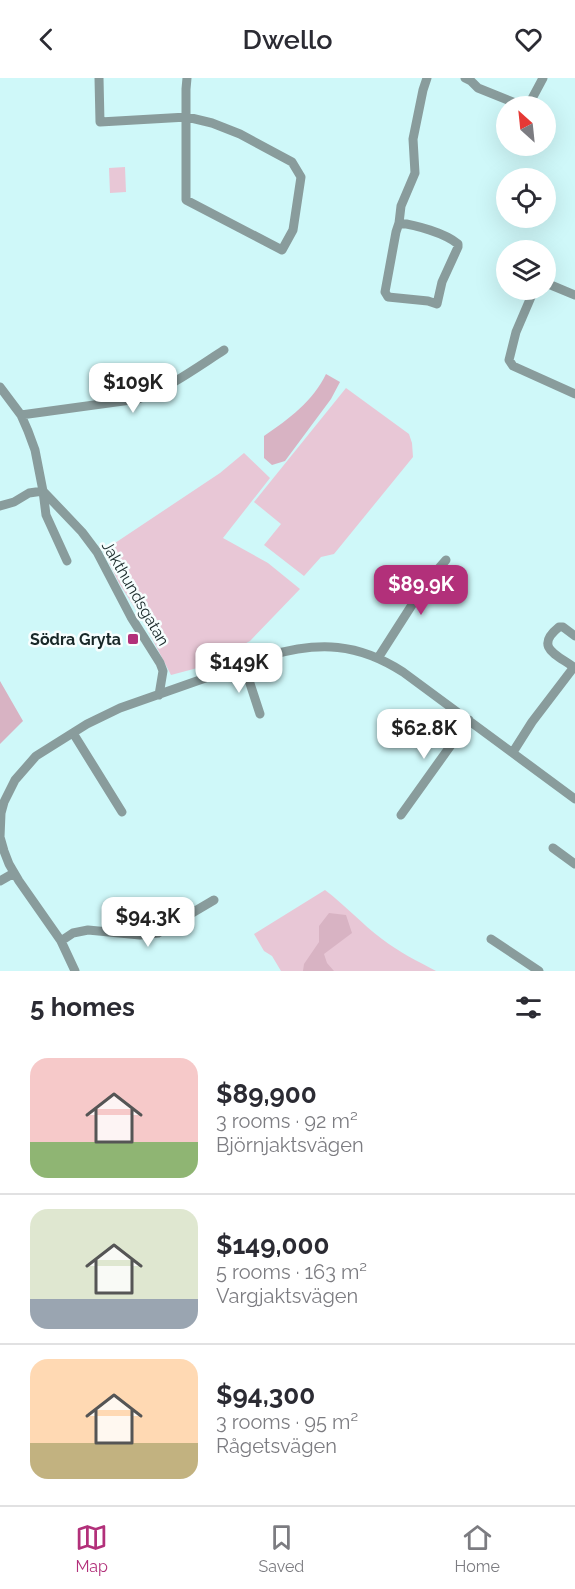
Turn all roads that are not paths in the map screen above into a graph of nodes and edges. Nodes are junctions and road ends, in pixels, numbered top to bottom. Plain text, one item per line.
1 (99, 78) edge
2 (187, 78) edge
3 (427, 78) edge
4 (465, 78) edge
5 (543, 78) edge
6 (498, 96) edge
7 (533, 96) edge
8 (186, 117) junction
9 (399, 223) junction
10 (556, 287) edge
11 (575, 295) edge
12 (530, 300) edge
13 (224, 350) dead end
14 (0, 387) edge
15 (575, 394) edge
16 (21, 415) junction
17 (43, 491) junction
18 (0, 506) edge
19 (446, 560) dead end
20 (68, 561) dead end
21 (575, 636) edge
22 (378, 658) junction
23 (244, 665) junction
24 (574, 667) edge
25 (159, 695) junction
26 (260, 714) dead end
27 (469, 720) junction
28 (73, 733) junction
29 (513, 752) junction
30 (575, 799) edge
31 (122, 812) dead end
32 (401, 815) dead end
33 (0, 819) edge
34 (553, 848) dead end
35 (575, 864) edge
36 (14, 873) junction
37 (0, 881) edge
38 (214, 900) dead end
39 (490, 939) dead end
40 (61, 941) junction
41 (75, 971) edge
42 (539, 971) edge

1 - 8 street
2 - 8 street
3 - 9 street
4 - 6 street
5 - 7 street
8 - 8 street
9 - 9 street
10 - 11 street
12 - 15 street
13 - 16 street
14 - 16 street
16 - 17 street
17 - 18 street
17 - 20 street
17 - 25 street, Jakthundsgatan
19 - 22 street
21 - 24 street
22 - 23 street
22 - 27 street
23 - 25 street
23 - 26 street
24 - 29 street
25 - 28 street
27 - 29 street
27 - 32 street
28 - 31 street
28 - 33 street
29 - 30 street
33 - 36 street
34 - 35 street
36 - 37 street
36 - 40 street
38 - 40 street
39 - 42 street
40 - 41 street

